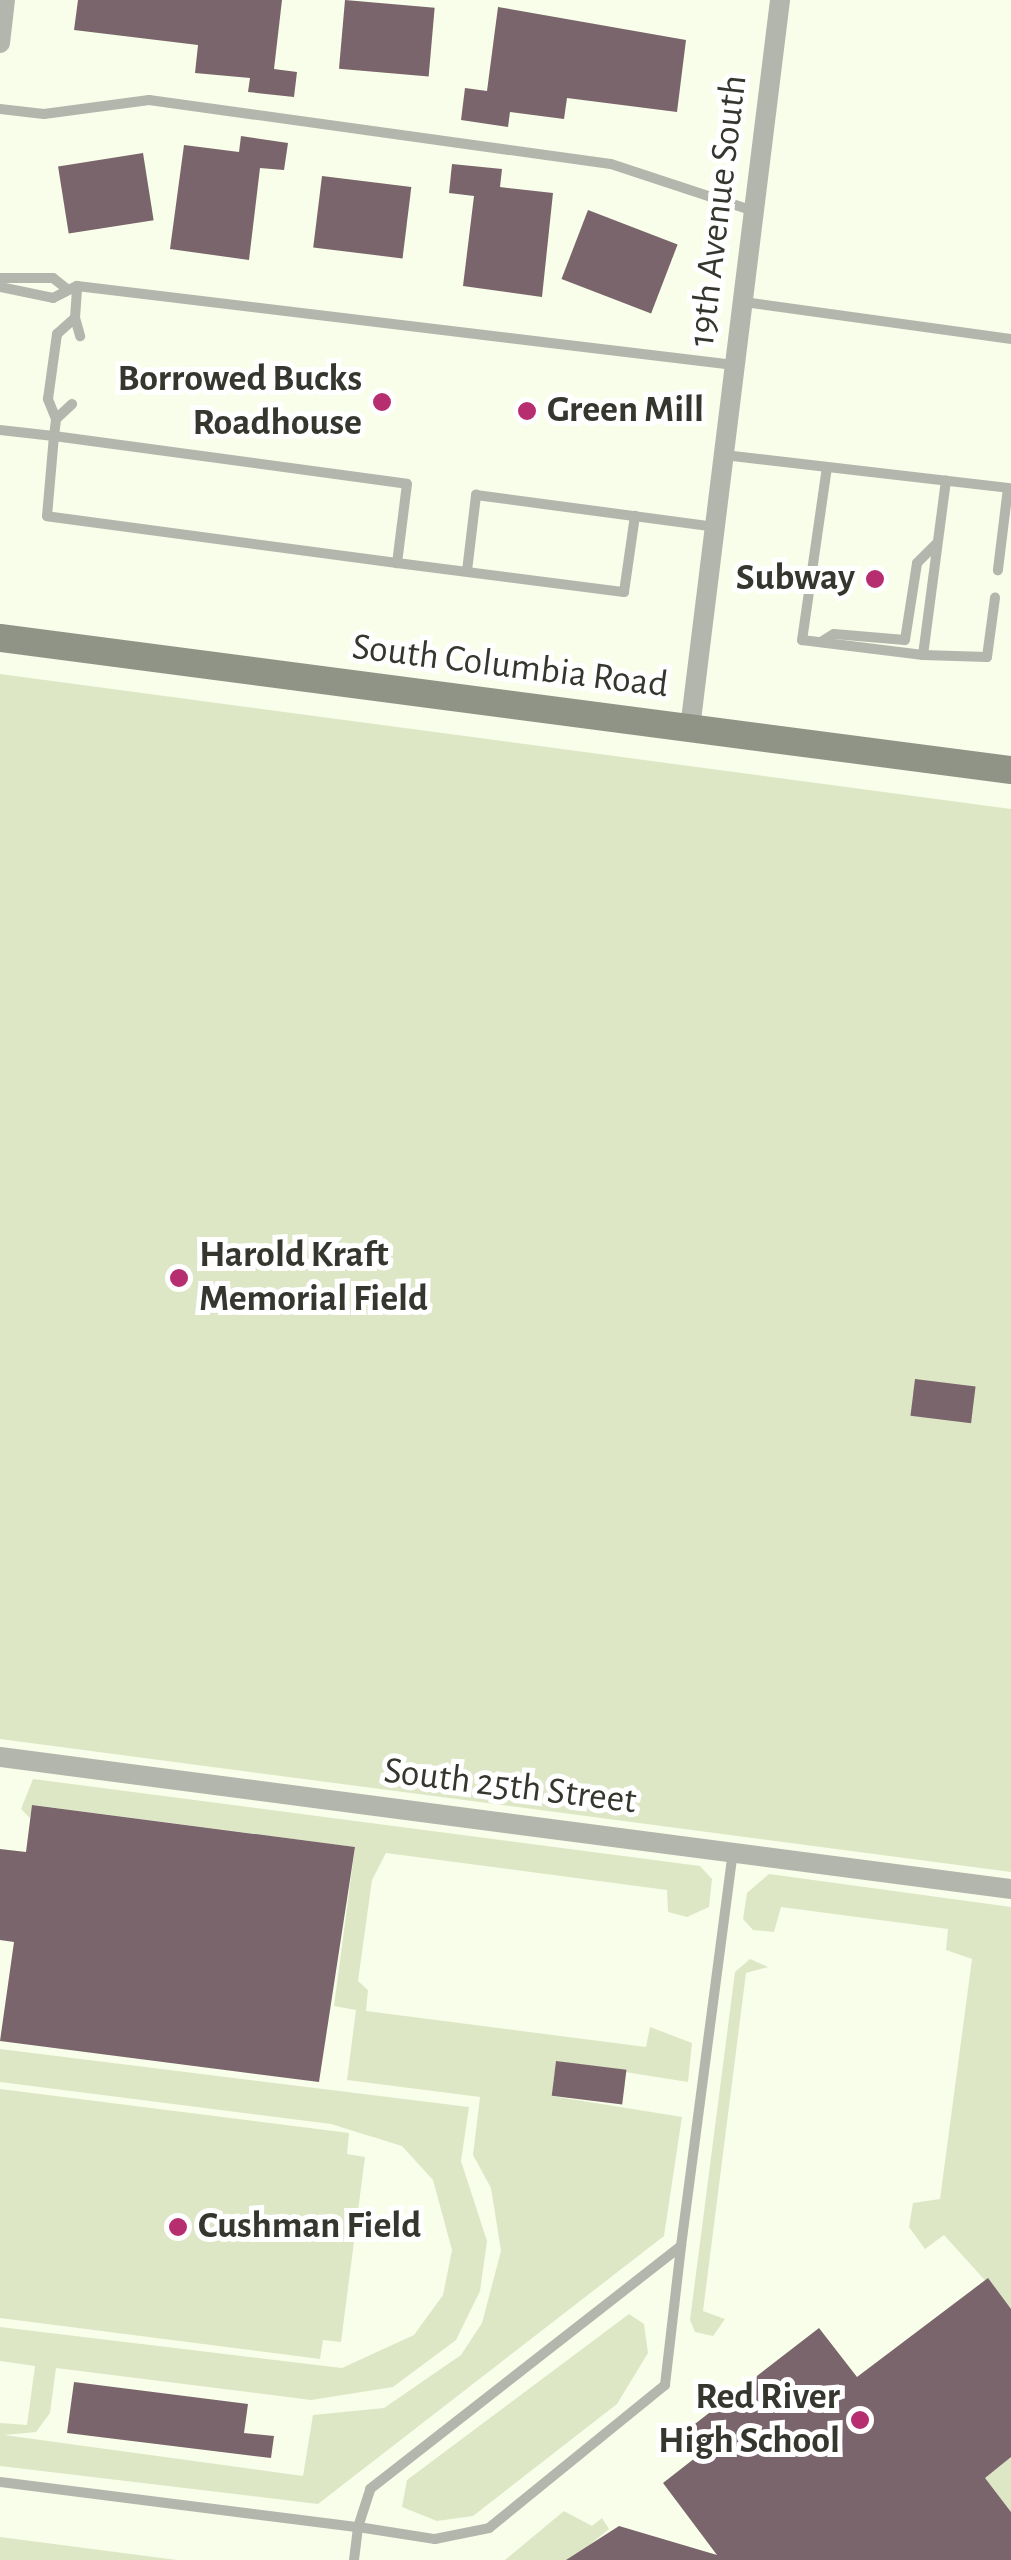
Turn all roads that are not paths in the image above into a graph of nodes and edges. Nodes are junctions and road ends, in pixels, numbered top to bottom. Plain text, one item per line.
1 (5, 0) edge
2 (780, 0) edge
3 (0, 43) edge
4 (0, 109) edge
5 (754, 211) junction
6 (0, 278) edge
7 (0, 286) edge
8 (72, 287) junction
9 (742, 302) junction
10 (75, 318) junction
11 (80, 336) dead end
12 (1011, 339) edge
13 (735, 366) junction
14 (72, 404) dead end
15 (56, 419) junction
16 (0, 430) edge
17 (54, 436) junction
18 (724, 455) junction
19 (827, 467) junction
20 (946, 481) junction
21 (635, 516) junction
22 (714, 527) junction
23 (939, 542) junction
24 (397, 562) junction
25 (998, 570) dead end
26 (467, 572) junction
27 (995, 598) dead end
28 (0, 638) edge
29 (820, 642) junction
30 (923, 655) junction
31 (690, 728) junction
32 (1011, 770) edge
33 (0, 1758) edge
34 (734, 1850) junction
35 (1011, 1889) edge
36 (681, 2246) junction
37 (0, 2482) edge
38 (358, 2527) junction
39 (354, 2560) edge

1 - 3 street
2 - 5 street, 19th Avenue South
4 - 5 lane
5 - 9 street, 19th Avenue South
6 - 8 lane
7 - 8 lane
8 - 10 lane
8 - 13 lane
9 - 12 lane
9 - 13 street, 19th Avenue South
10 - 11 lane
10 - 15 lane
13 - 18 street, 19th Avenue South
14 - 15 lane
15 - 17 lane
16 - 17 lane
17 - 24 lane
17 - 24 lane
18 - 19 lane
18 - 22 street, 19th Avenue South
19 - 20 lane
19 - 29 lane
20 - 23 lane
20 - 25 lane
21 - 22 lane
21 - 26 lane
21 - 26 lane
22 - 31 street, 19th Avenue South
23 - 29 lane
23 - 30 lane
24 - 26 lane
27 - 30 lane
28 - 31 main road, South Columbia Road
29 - 30 lane
31 - 32 main road, South Columbia Road
33 - 34 street, South 25th Street
34 - 35 street, South 25th Street
34 - 36 lane
36 - 38 lane
36 - 38 lane
37 - 38 lane
38 - 39 lane

